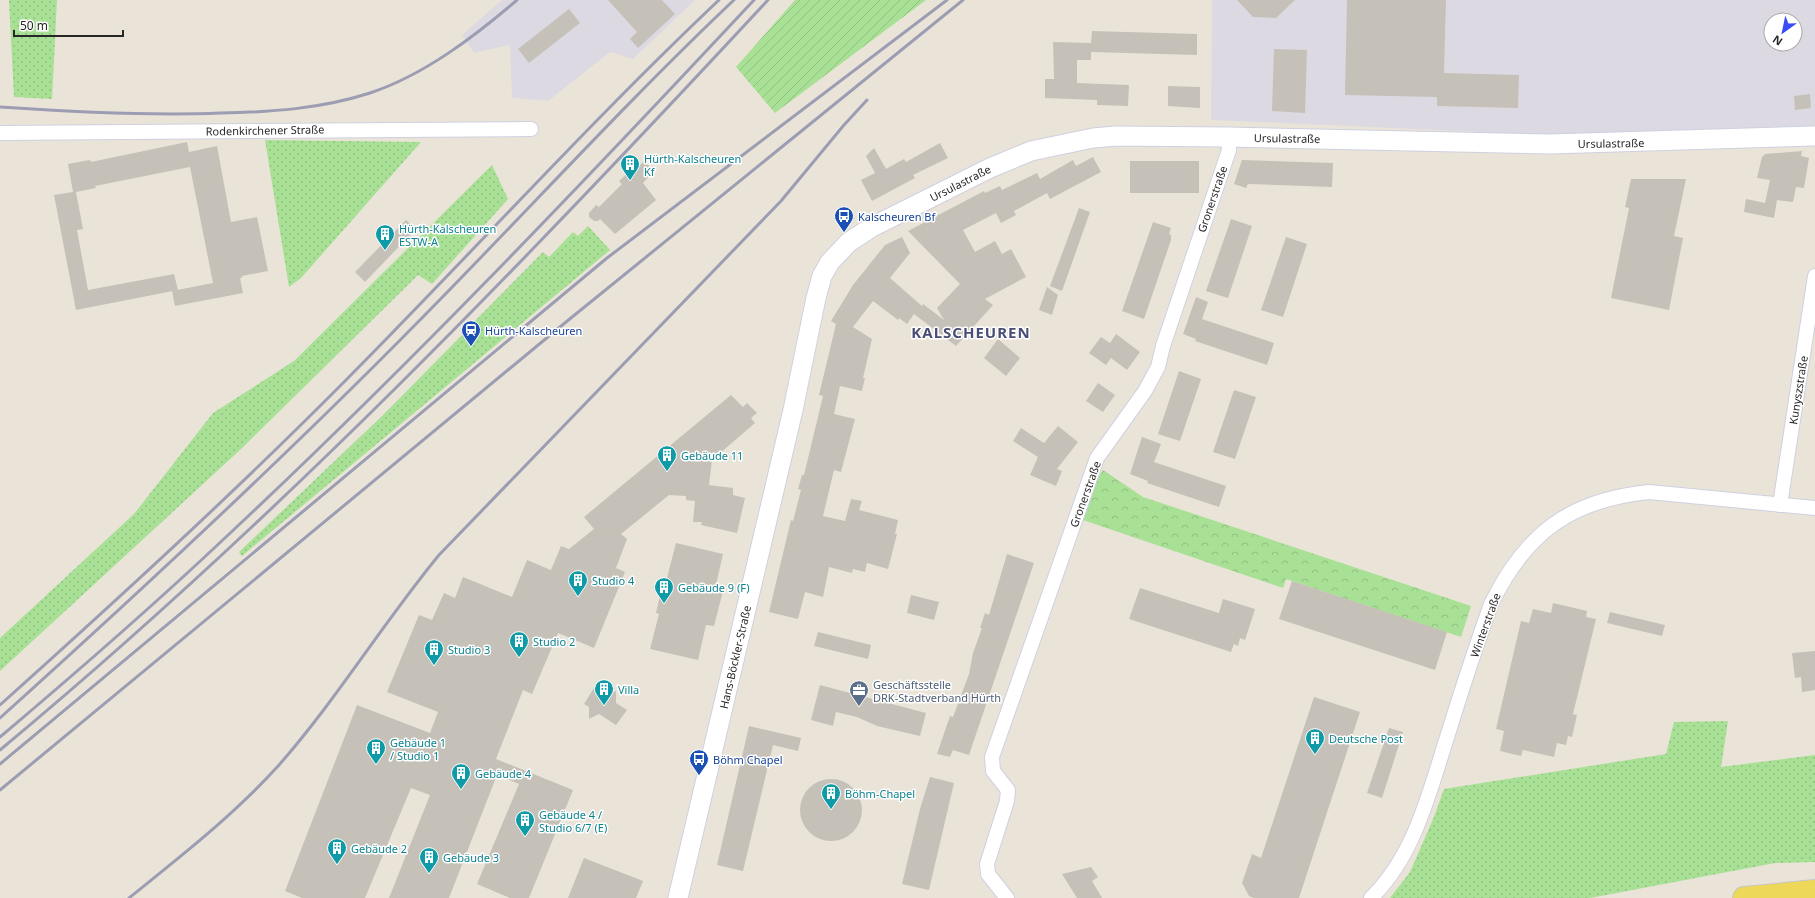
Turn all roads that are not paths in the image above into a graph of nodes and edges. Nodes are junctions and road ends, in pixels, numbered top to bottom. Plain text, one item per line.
1 (531, 129) dead end
2 (0, 133) edge
3 (1815, 136) edge
4 (1228, 137) junction
5 (1815, 276) edge
6 (816, 298) joint
7 (1780, 505) junction
8 (1815, 508) edge
9 (1815, 891) edge
10 (678, 898) edge
11 (1007, 898) edge
12 (1371, 898) edge
13 (1744, 898) edge

1 - 2 street, Rodenkirchener Straße
3 - 4 street, Ursulastraße
4 - 6 street, Ursulastraße
4 - 11 street, Gronerstraße
5 - 7 street, Kunyszstraße
6 - 10 street, Hans-Böckler-Straße
7 - 8 street, Winterstraße
7 - 12 street, Winterstraße
9 - 13 main road

